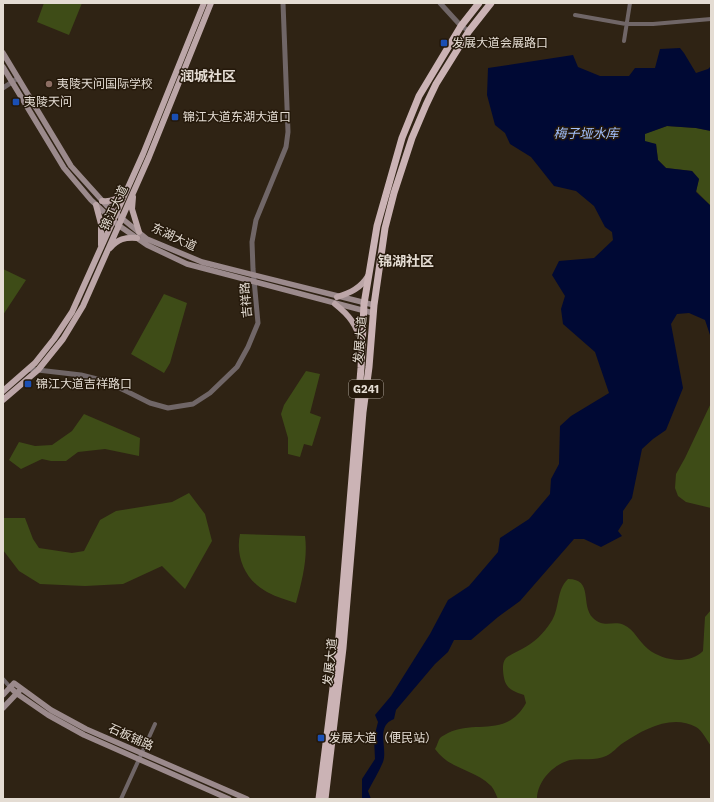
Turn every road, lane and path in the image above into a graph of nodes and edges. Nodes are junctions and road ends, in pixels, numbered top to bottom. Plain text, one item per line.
1 (204, 3) edge
2 (211, 3) edge
3 (283, 3) edge
4 (440, 3) edge
5 (479, 3) edge
6 (491, 3) edge
7 (630, 3) edge
8 (575, 15) dead end
9 (711, 19) edge
10 (626, 24) junction
11 (461, 26) junction
12 (469, 31) junction
13 (624, 40) dead end
14 (3, 53) edge
15 (3, 67) edge
16 (18, 78) junction
17 (12, 82) junction
18 (3, 88) edge
19 (126, 190) junction
20 (133, 192) junction
21 (102, 200) junction
22 (96, 205) junction
23 (116, 213) junction
24 (122, 218) junction
25 (115, 223) junction
26 (138, 235) junction
27 (103, 250) junction
28 (254, 275) junction
29 (369, 275) junction
30 (254, 283) junction
31 (337, 297) junction
32 (335, 304) junction
33 (364, 304) junction
34 (374, 309) junction
35 (364, 311) junction
36 (362, 348) junction
37 (29, 369) junction
38 (38, 370) junction
39 (3, 392) edge
40 (3, 400) edge
41 (3, 679) edge
42 (12, 685) junction
43 (19, 691) junction
44 (3, 695) edge
45 (3, 708) edge
46 (154, 724) dead end
47 (140, 757) junction
48 (121, 799) edge
49 (229, 799) edge
50 (247, 799) edge
51 (319, 799) edge
52 (325, 799) edge

1 - 19 main road, 锦江大道
2 - 20 main road, 锦江大道
3 - 28 street, 吉祥路
4 - 11 street
5 - 11 highway, 发展大道 / G241
6 - 12 highway, 发展大道 / G241
7 - 10 street
8 - 10 street
9 - 10 street
10 - 13 street
11 - 12 street
11 - 29 highway, 发展大道 / G241
12 - 34 highway, 发展大道 / G241
14 - 16 main road, 东湖大道
15 - 17 main road, 东湖大道
16 - 17 street
16 - 21 main road, 东湖大道
17 - 18 street
17 - 22 main road, 东湖大道
19 - 21 main road
19 - 23 main road, 锦江大道
20 - 24 main road, 锦江大道
20 - 26 main road
21 - 23 main road, 东湖大道
22 - 25 main road, 东湖大道
22 - 27 main road
23 - 24 main road, 东湖大道
23 - 25 main road, 锦江大道
24 - 25 main road, 锦江大道
24 - 26 main road, 东湖大道
25 - 26 main road, 东湖大道
25 - 27 main road, 锦江大道
26 - 27 main road
26 - 28 main road, 东湖大道
26 - 30 main road, 东湖大道
27 - 37 main road, 锦江大道
27 - 38 main road, 锦江大道
28 - 30 street, 吉祥路
28 - 31 main road, 东湖大道
29 - 31 main road
29 - 33 highway, 发展大道 / G241
30 - 32 main road, 东湖大道
30 - 38 street, 吉祥路
31 - 33 main road, 东湖大道
32 - 35 main road, 东湖大道
32 - 36 main road
33 - 34 main road, 东湖大道
33 - 35 highway, 发展大道 / G241
34 - 35 main road, 东湖大道
34 - 52 highway, 发展大道 / G241
35 - 36 highway, 发展大道 / G241
36 - 51 highway, 发展大道 / G241
37 - 38 street, 吉祥路
37 - 39 main road, 锦江大道
38 - 40 main road, 锦江大道
41 - 42 street
42 - 43 main road, 石板铺路
42 - 44 main road
43 - 45 main road
43 - 47 main road, 石板铺路
46 - 47 street
47 - 48 street
47 - 49 main road, 石板铺路
47 - 50 main road, 石板铺路

